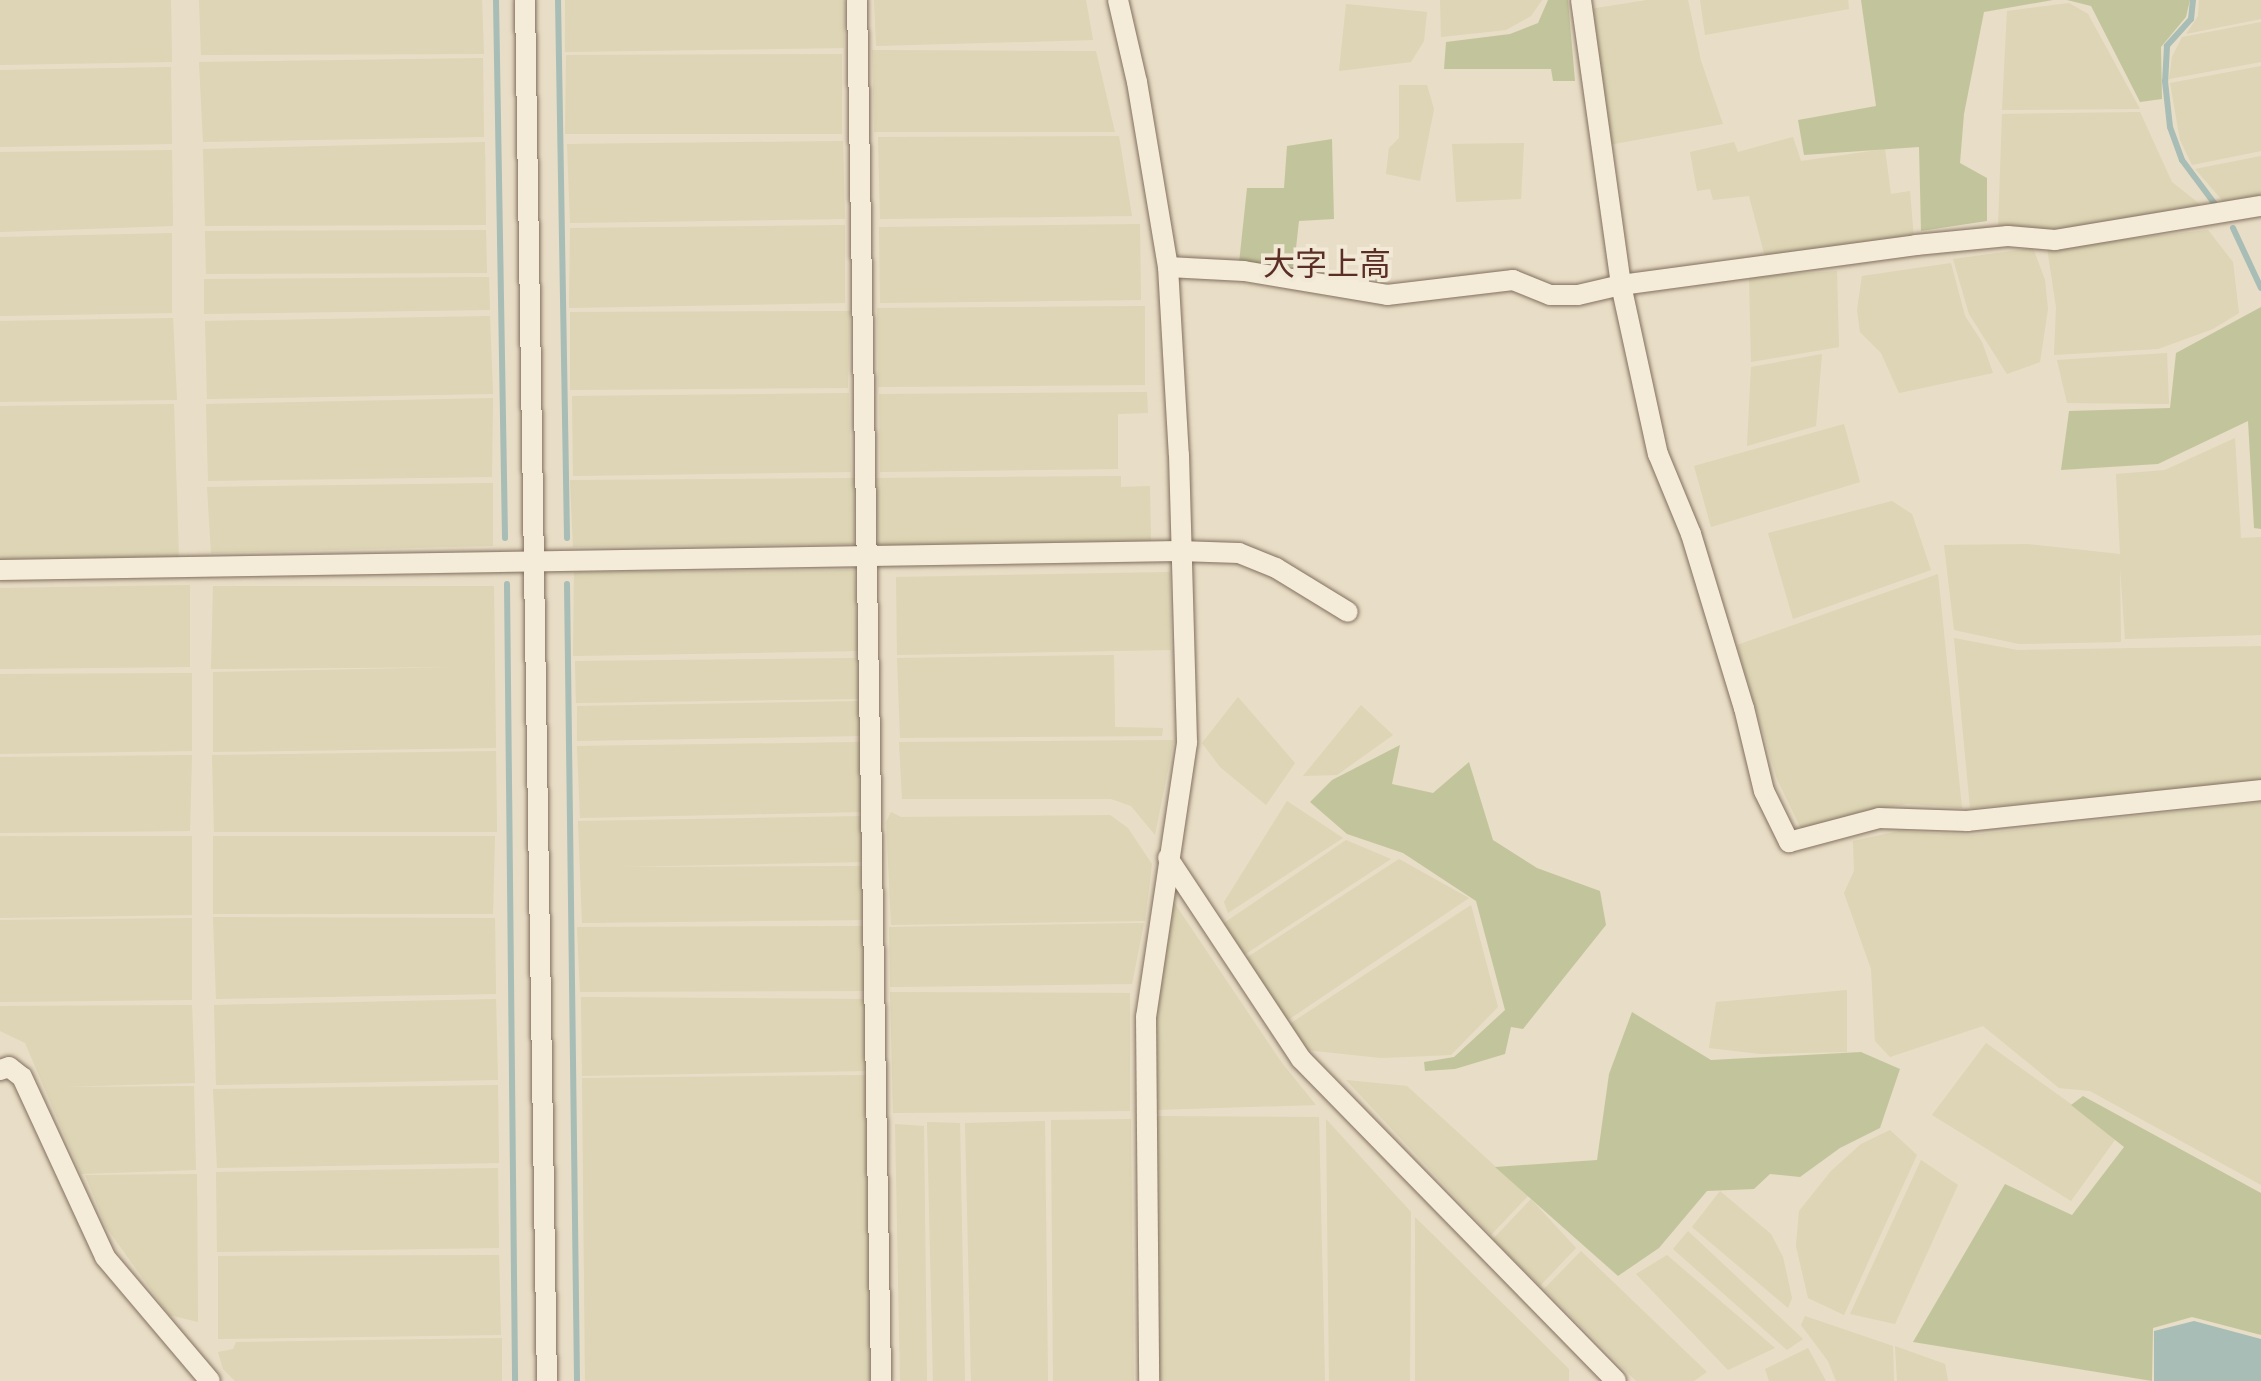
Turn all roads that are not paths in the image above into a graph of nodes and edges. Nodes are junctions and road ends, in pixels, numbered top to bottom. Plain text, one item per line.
1 (525, 0) edge
2 (857, 0) edge
3 (1118, 0) edge
4 (1581, 0) edge
5 (2261, 206) edge
6 (1168, 267) junction
7 (1621, 285) junction
8 (1179, 551) junction
9 (866, 555) junction
10 (537, 560) junction
11 (0, 570) edge
12 (1348, 612) dead end
13 (2261, 790) edge
14 (1168, 858) junction
15 (0, 1070) edge
16 (210, 1381) edge
17 (547, 1381) edge
18 (882, 1381) edge
19 (1150, 1381) edge
20 (1616, 1381) edge

1 - 10 street
2 - 9 street
3 - 6 street
4 - 7 street
5 - 7 street
6 - 7 street
6 - 8 street
7 - 13 street
8 - 9 street
8 - 12 street
8 - 14 street
9 - 10 street
9 - 18 street
10 - 11 street
10 - 17 street
14 - 19 street
14 - 20 street
15 - 16 street

